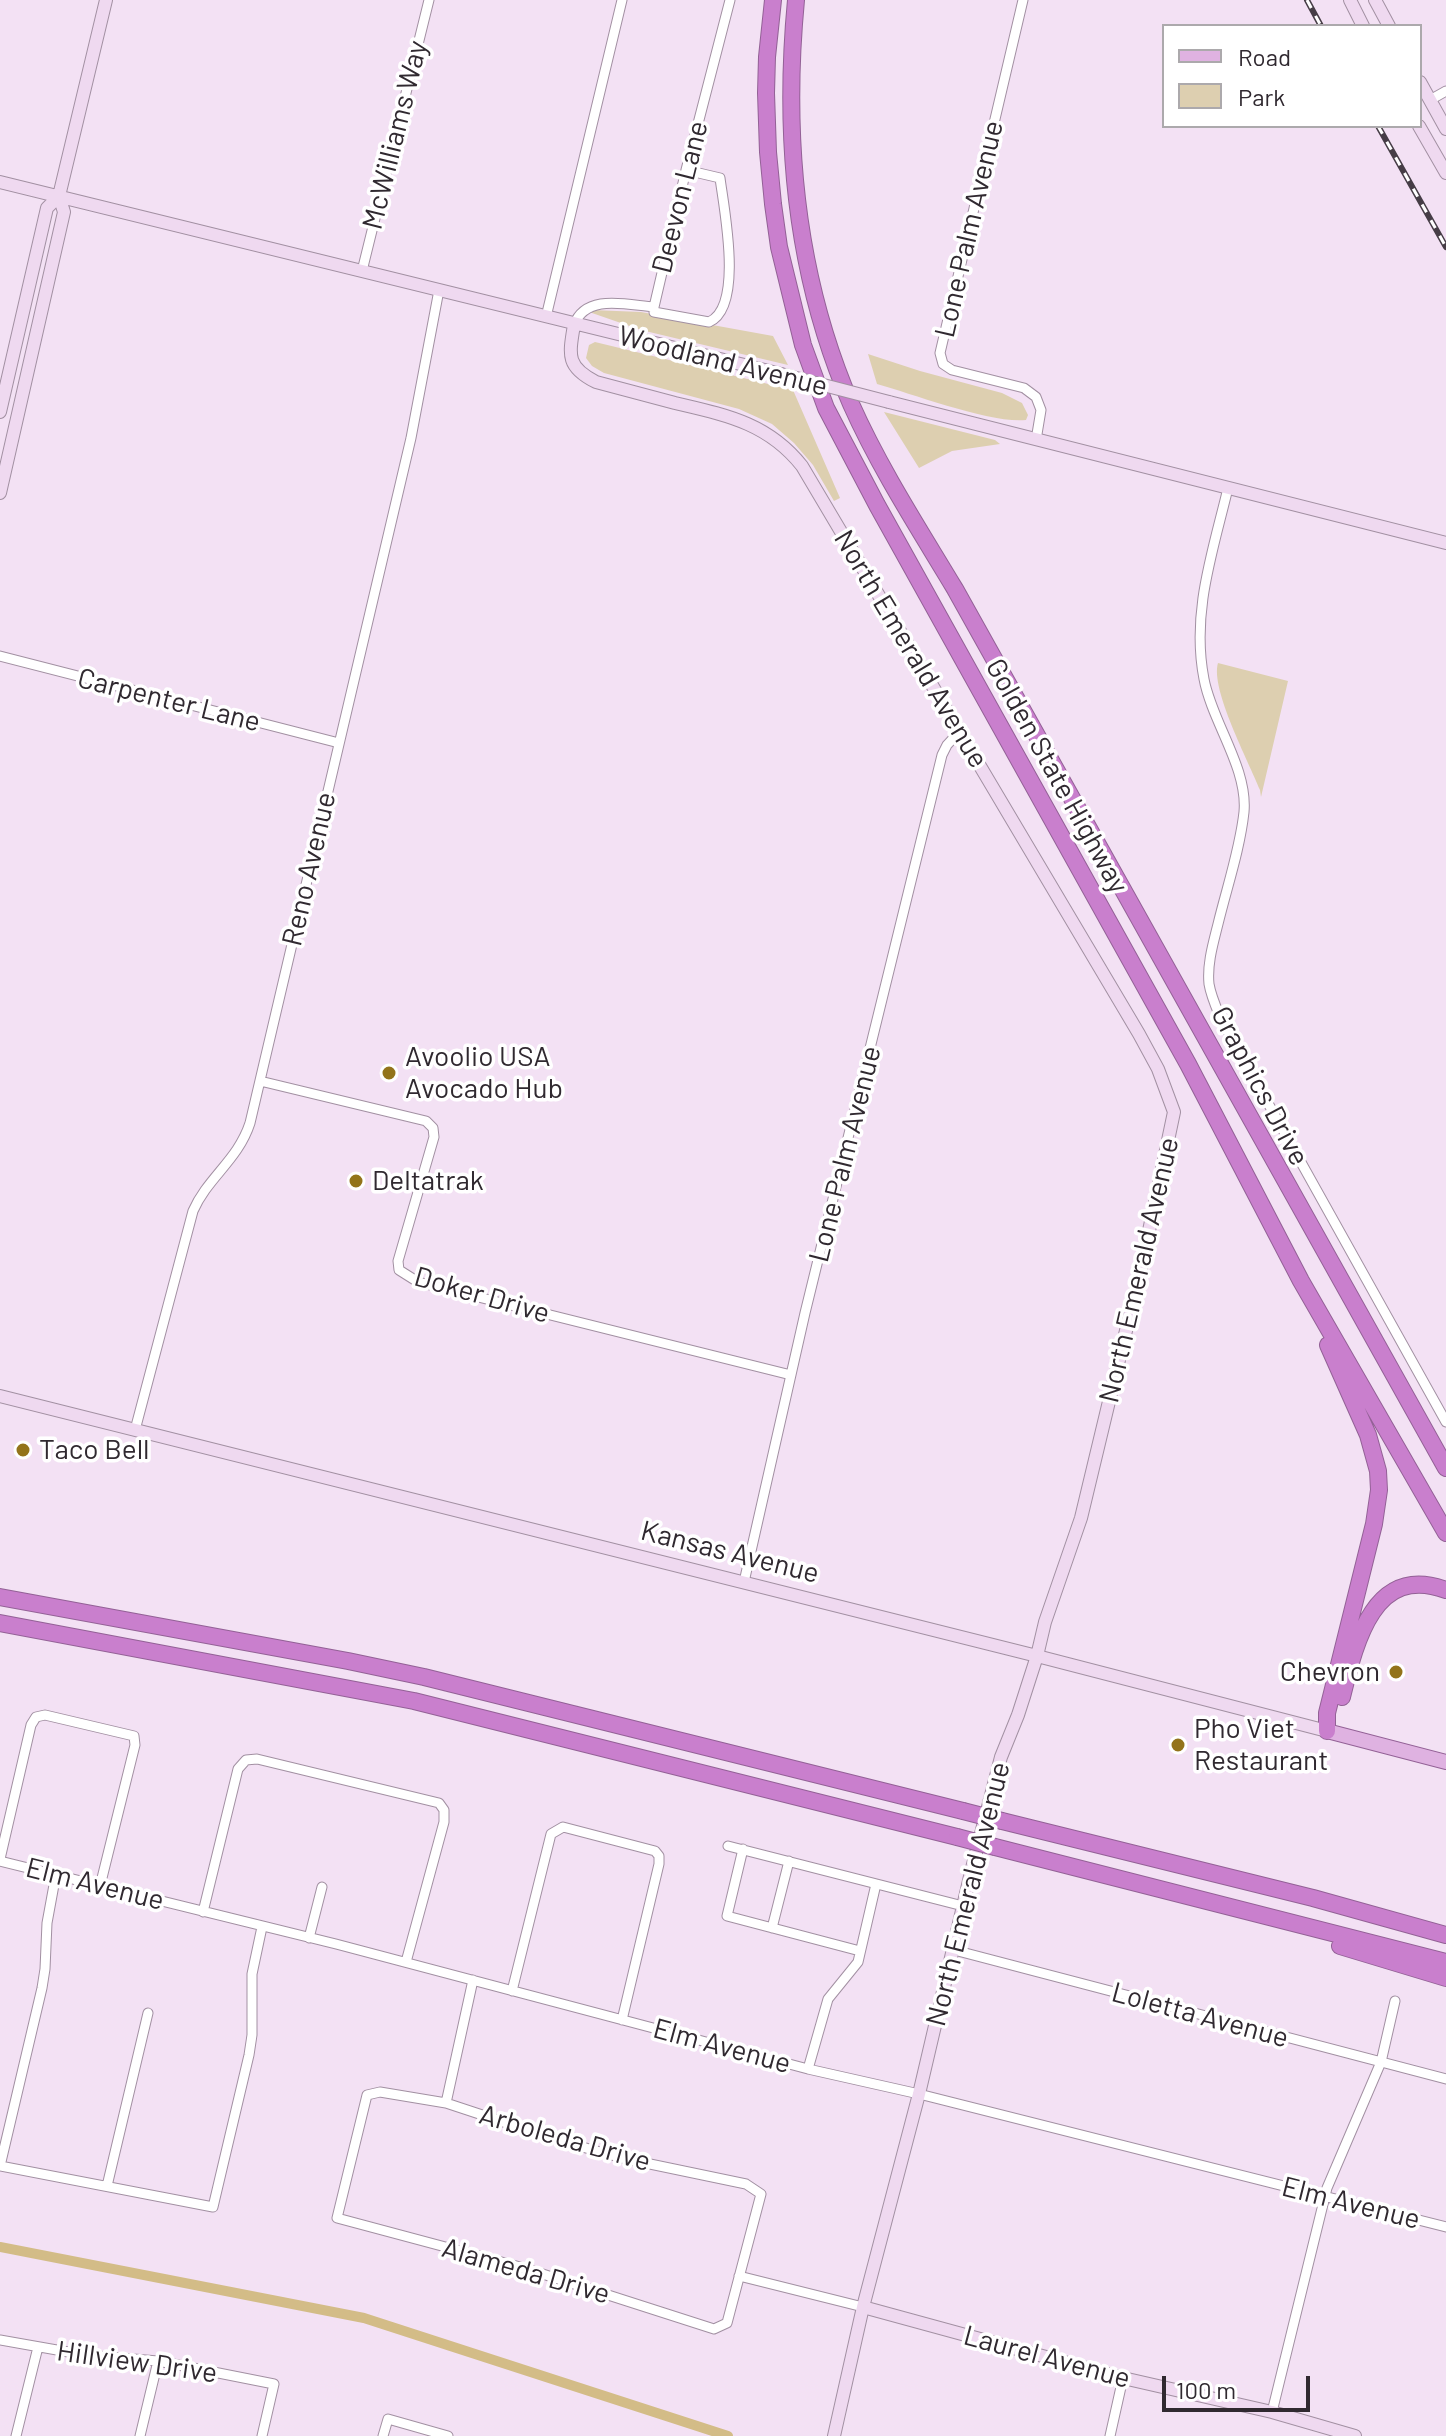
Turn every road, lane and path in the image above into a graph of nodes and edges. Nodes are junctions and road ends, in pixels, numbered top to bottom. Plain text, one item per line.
1 (106, 0) edge
2 (429, 0) edge
3 (622, 0) edge
4 (730, 0) edge
5 (773, 0) edge
6 (796, 0) edge
7 (1023, 0) edge
8 (1350, 0) edge
9 (1375, 0) edge
10 (1362, 24) edge
11 (1388, 24) edge
12 (1422, 86) edge
13 (1446, 91) edge
14 (1430, 100) junction
15 (1420, 128) edge
16 (1446, 129) edge
17 (686, 170) junction
18 (1446, 173) edge
19 (0, 182) edge
20 (59, 196) junction
21 (362, 271) junction
22 (439, 290) junction
23 (654, 307) junction
24 (546, 317) junction
25 (574, 325) junction
26 (6, 386) junction
27 (0, 412) edge
28 (1036, 440) junction
29 (0, 456) edge
30 (2, 476) edge
31 (1228, 488) junction
32 (0, 493) edge
33 (1446, 543) edge
34 (0, 656) edge
35 (960, 731) junction
36 (339, 743) junction
37 (260, 1081) junction
38 (1301, 1281) junction
39 (791, 1375) junction
40 (0, 1396) edge
41 (1446, 1422) edge
42 (135, 1430) junction
43 (1446, 1468) edge
44 (1446, 1533) edge
45 (744, 1582) junction
46 (1446, 1590) edge
47 (0, 1597) edge
48 (0, 1623) edge
49 (1037, 1656) junction
50 (1327, 1731) junction
51 (1446, 1762) edge
52 (728, 1846) dead end
53 (743, 1849) junction
54 (0, 1860) edge
55 (789, 1861) junction
56 (56, 1874) junction
57 (1128, 1882) junction
58 (876, 1884) junction
59 (100, 1886) junction
60 (322, 1887) dead end
61 (963, 1906) junction
62 (203, 1912) junction
63 (262, 1927) junction
64 (772, 1928) junction
65 (1446, 1935) edge
66 (309, 1938) junction
67 (954, 1950) junction
68 (860, 1951) junction
69 (406, 1962) junction
70 (1446, 1962) edge
71 (1446, 1978) edge
72 (473, 1980) junction
73 (512, 1991) junction
74 (1395, 2001) dead end
75 (148, 2013) dead end
76 (622, 2020) junction
77 (1381, 2062) junction
78 (808, 2069) junction
79 (1446, 2079) edge
80 (919, 2094) junction
81 (446, 2103) junction
82 (0, 2166) edge
83 (107, 2186) junction
84 (1325, 2196) junction
85 (337, 2218) joint
86 (1446, 2227) edge
87 (739, 2276) junction
88 (863, 2307) junction
89 (0, 2340) edge
90 (38, 2347) junction
91 (158, 2361) junction
92 (1123, 2378) junction
93 (1272, 2412) junction
94 (16, 2436) edge
95 (140, 2436) edge
96 (262, 2436) edge
97 (383, 2436) edge
98 (448, 2436) edge
99 (834, 2436) edge
100 (1110, 2436) edge
101 (1355, 2436) edge

1 - 20 street
2 - 21 street, McWilliams Way
3 - 24 street
4 - 17 street, Deevon Lane
5 - 38 highway, Golden State Highway
6 - 43 highway, Golden State Highway
7 - 28 street, Lone Palm Avenue
8 - 10 street
9 - 11 street
12 - 14 street
13 - 14 street
14 - 16 street
15 - 18 street
17 - 23 street, Deevon Lane
17 - 23 street
19 - 20 street, Woodland Avenue
20 - 21 street, Woodland Avenue
20 - 26 street
20 - 30 street
21 - 22 street, Woodland Avenue
22 - 24 street, Woodland Avenue
22 - 36 street, Reno Avenue
23 - 25 street, Deevon Lane
24 - 25 street, Woodland Avenue
25 - 28 street, Woodland Avenue, bridge
25 - 35 street, North Emerald Avenue
26 - 27 street
26 - 29 street
28 - 31 street, Woodland Avenue
30 - 32 street
31 - 33 street, Woodland Avenue
31 - 41 street, Graphics Drive
34 - 36 street, Carpenter Lane
35 - 39 street, Lone Palm Avenue
35 - 49 street, North Emerald Avenue
36 - 37 street, Reno Avenue
37 - 39 street, Doker Drive
37 - 42 street, Reno Avenue
38 - 44 highway, Golden State Highway
38 - 50 highway
39 - 45 street, Lone Palm Avenue
40 - 42 street, Kansas Avenue
42 - 45 street, Kansas Avenue
45 - 49 street, Kansas Avenue
46 - 50 highway
47 - 65 highway, bridge
48 - 57 highway, bridge
49 - 50 street, Kansas Avenue
49 - 61 street, North Emerald Avenue
50 - 51 main road, Kansas Avenue
52 - 53 street
53 - 55 street
53 - 64 street
54 - 56 street, Elm Avenue
54 - 59 street
55 - 58 street
55 - 64 street
56 - 59 street, Elm Avenue
56 - 82 street
57 - 70 highway
57 - 71 highway
58 - 61 street
58 - 68 street
59 - 62 street, Elm Avenue
60 - 66 street
61 - 67 street, North Emerald Avenue
62 - 63 street, Elm Avenue
62 - 69 street
63 - 66 street, Elm Avenue
63 - 83 street
64 - 68 street
66 - 69 street, Elm Avenue
67 - 77 street, Loletta Avenue
67 - 80 street, North Emerald Avenue
68 - 78 street
69 - 72 street, Elm Avenue
72 - 73 street, Elm Avenue
72 - 81 street
73 - 76 street, Elm Avenue
73 - 76 street
74 - 77 street
75 - 83 street
76 - 78 street, Elm Avenue
77 - 79 street, Loletta Avenue
77 - 84 street
78 - 80 street, Elm Avenue
80 - 84 street, Elm Avenue
80 - 88 street, North Emerald Avenue
81 - 85 street, Arboleda Drive
81 - 87 street, Arboleda Drive
82 - 83 street
84 - 86 street, Elm Avenue
84 - 93 street
85 - 87 street, Alameda Drive
87 - 88 street, Laurel Avenue
88 - 92 street, Laurel Avenue
88 - 99 street, North Emerald Avenue
89 - 90 street, Hillview Drive
90 - 91 street, Hillview Drive
90 - 94 street
91 - 95 street
91 - 96 street, Hillview Drive
92 - 93 street, Laurel Avenue
92 - 100 street
93 - 101 street, Laurel Avenue
97 - 98 street

